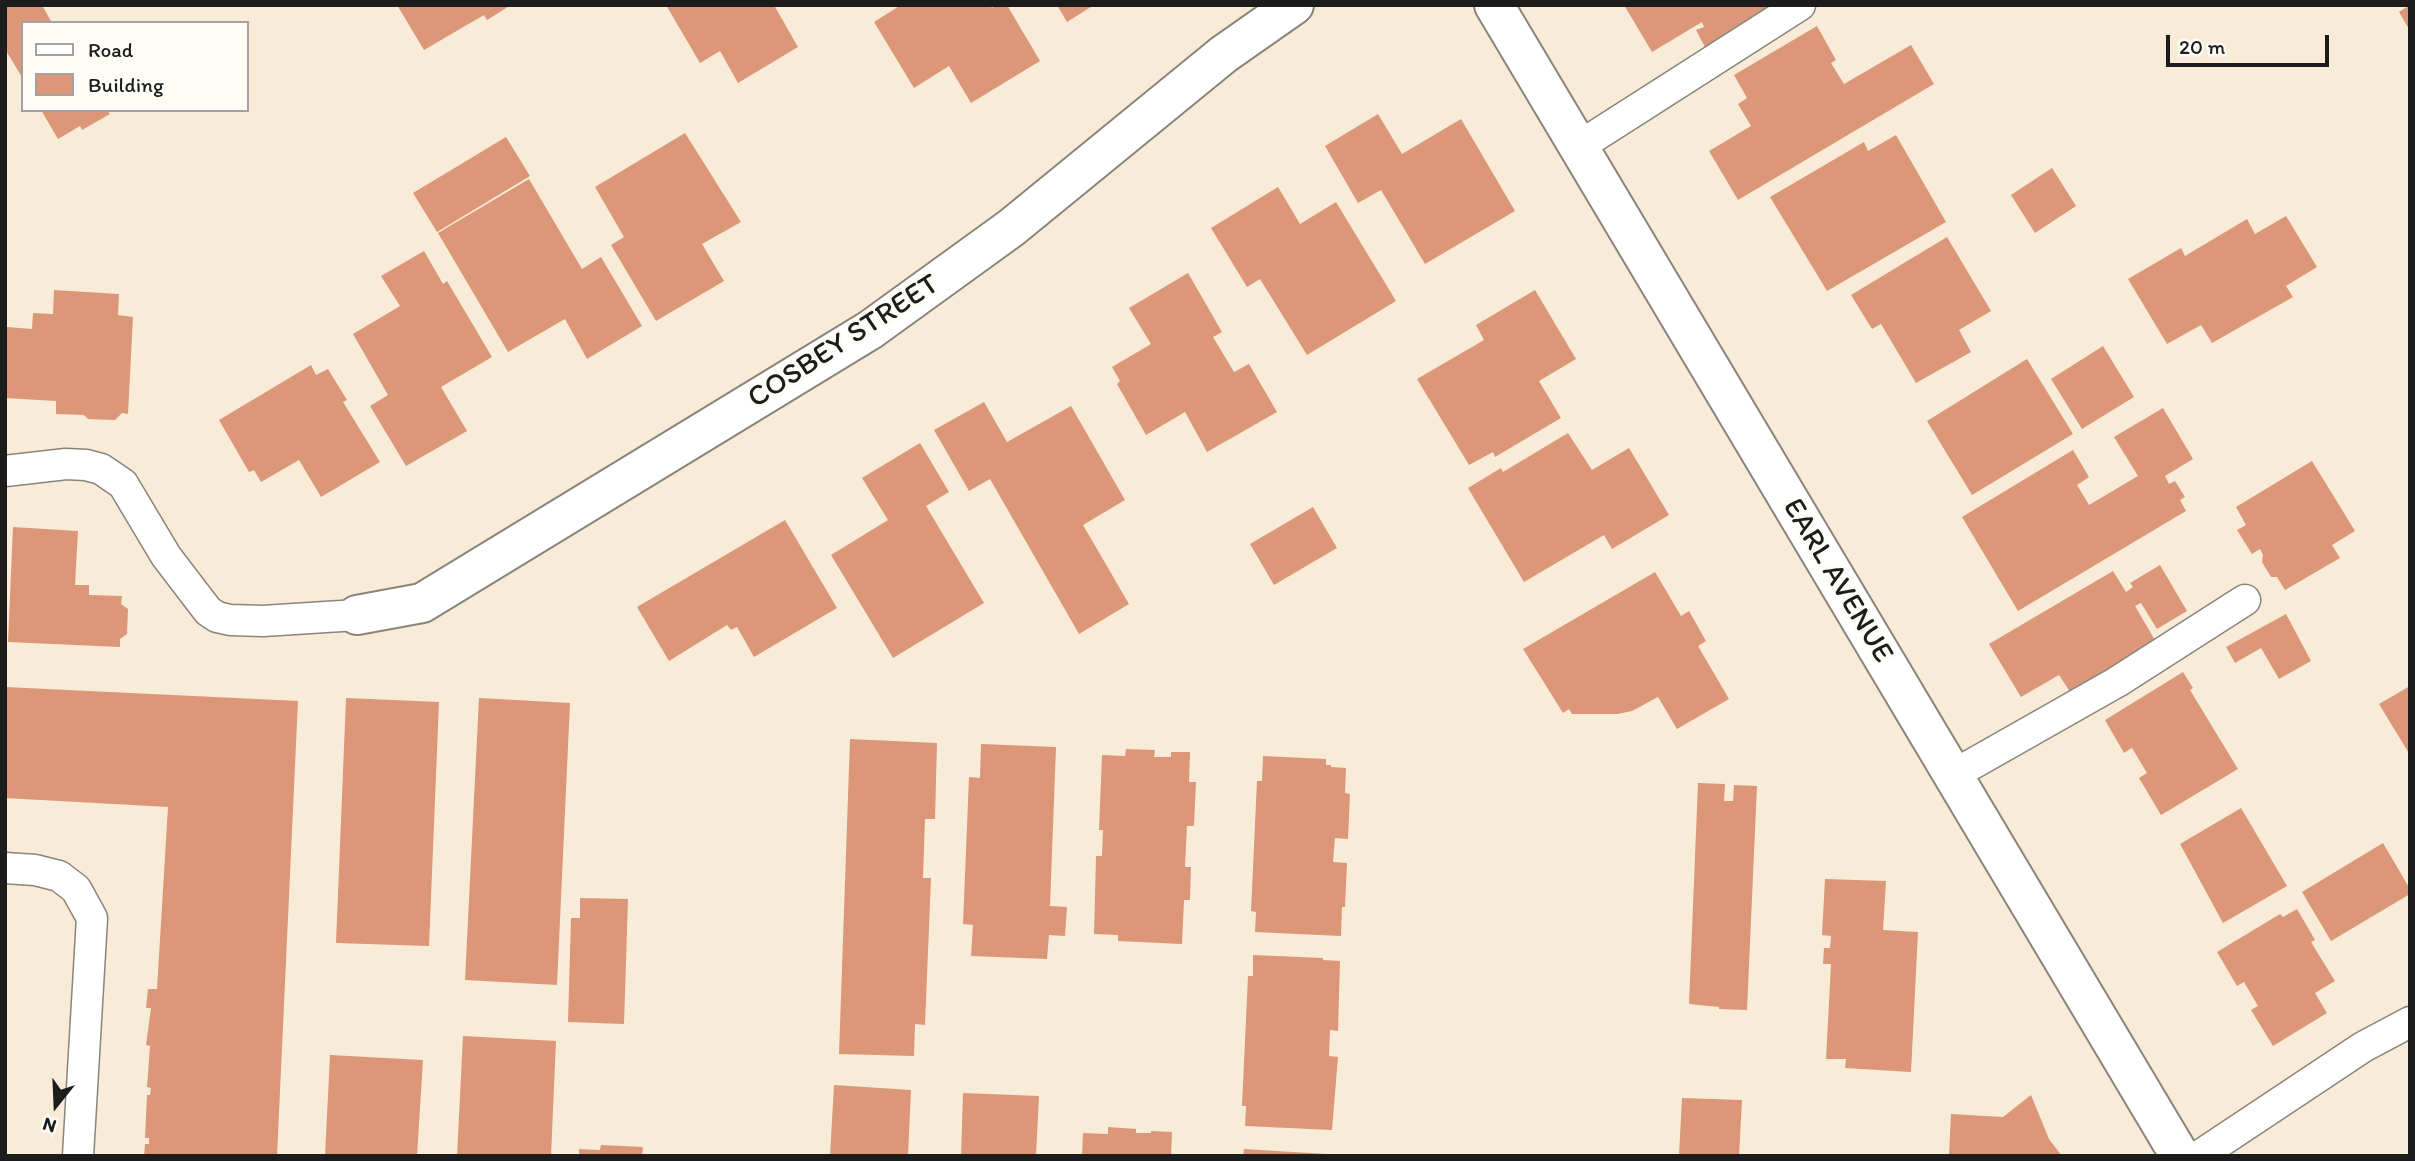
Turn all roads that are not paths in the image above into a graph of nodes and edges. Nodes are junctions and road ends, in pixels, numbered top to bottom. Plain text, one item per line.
1 (1294, 5) edge
2 (1494, 5) edge
3 (1800, 5) edge
4 (1578, 147) junction
5 (5, 471) edge
6 (2245, 600) dead end
7 (357, 615) joint
8 (1952, 775) junction
9 (5, 868) edge
10 (2410, 1022) edge
11 (78, 1156) edge
12 (2180, 1156) edge
13 (2199, 1156) edge

1 - 7 street, COSBEY STREET
2 - 4 street, EARL AVENUE
3 - 4 lane
4 - 8 street, EARL AVENUE
5 - 7 lane
6 - 8 lane
8 - 12 street, EARL AVENUE
9 - 11 lane
10 - 13 lane

